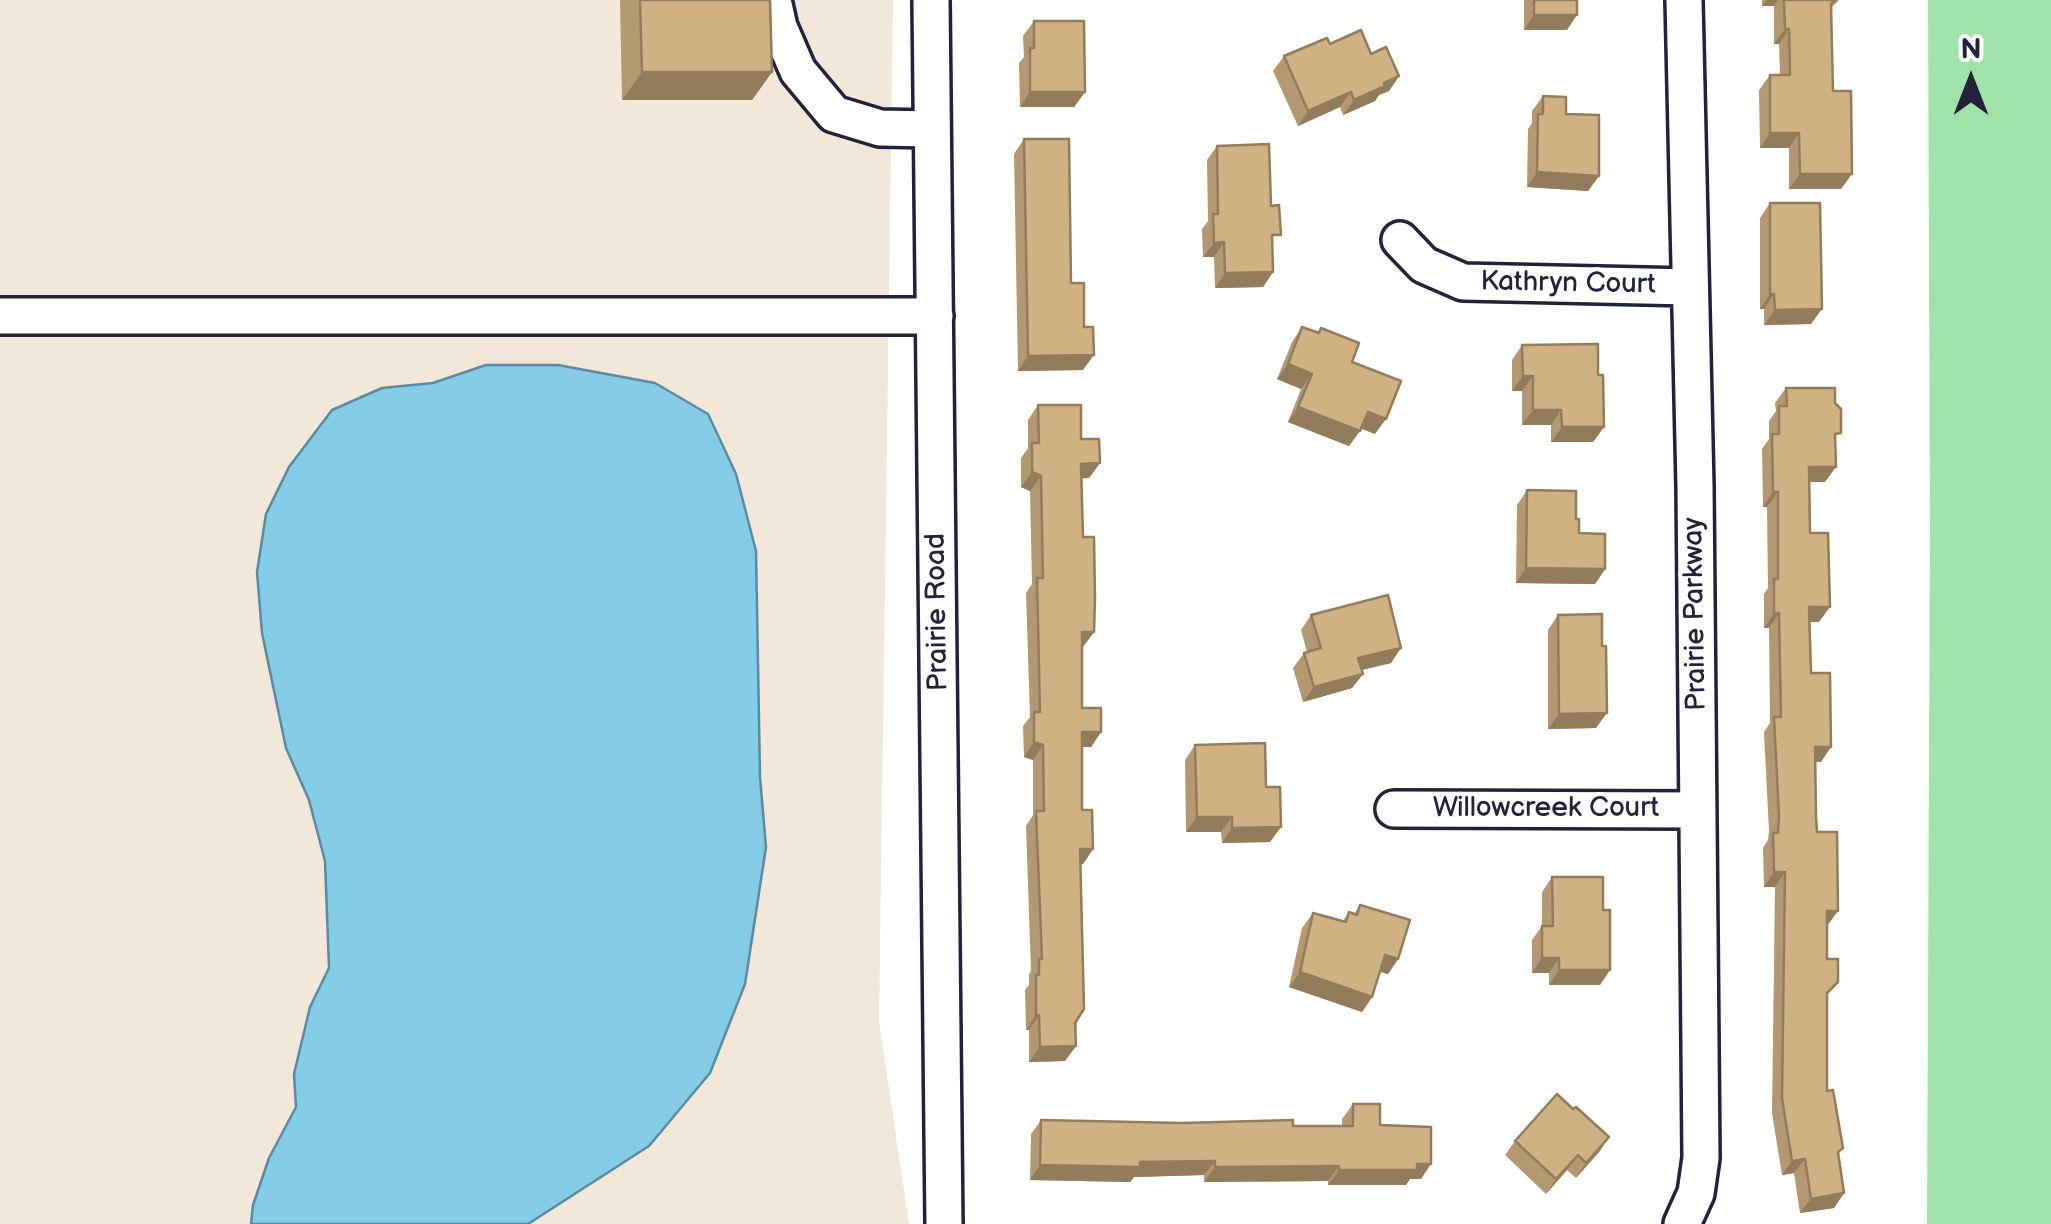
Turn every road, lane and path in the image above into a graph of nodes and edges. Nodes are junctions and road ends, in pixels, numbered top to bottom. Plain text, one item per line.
1 (773, 0) edge
2 (930, 0) edge
3 (1684, 0) edge
4 (932, 129) junction
5 (1400, 240) dead end
6 (1690, 287) junction
7 (0, 316) edge
8 (935, 316) junction
9 (1394, 808) dead end
10 (1698, 810) junction
11 (944, 1224) edge
12 (1682, 1224) edge

1 - 4 street
2 - 4 street, Prairie Road
3 - 6 street, Prairie Parkway
4 - 8 street, Prairie Road
5 - 6 street, Kathryn Court
6 - 10 street, Prairie Parkway
7 - 8 street
8 - 11 street, Prairie Road
9 - 10 street, Willowcreek Court
10 - 12 street, Prairie Parkway

